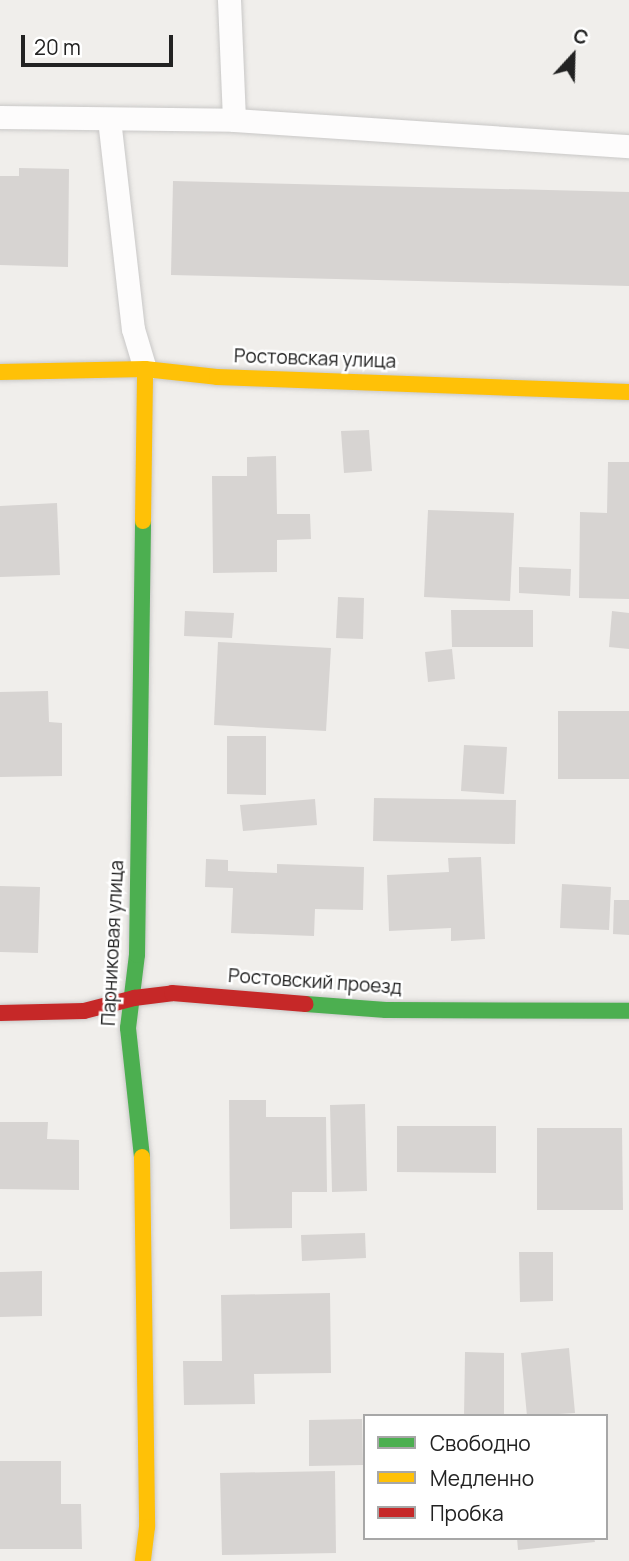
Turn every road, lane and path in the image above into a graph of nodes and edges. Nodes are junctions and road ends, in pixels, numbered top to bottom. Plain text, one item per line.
1 (229, 0) edge
2 (0, 117) edge
3 (109, 119) junction
4 (234, 120) junction
5 (629, 146) edge
6 (145, 369) junction
7 (0, 372) edge
8 (629, 392) edge
9 (134, 998) junction
10 (629, 1011) edge
11 (0, 1013) edge
12 (143, 1561) edge

1 - 4 lane
2 - 3 lane
3 - 4 lane
3 - 6 lane
4 - 5 lane
6 - 7 street, Ростовская улица
6 - 8 street, Ростовская улица
6 - 9 street, Парниковая улица
9 - 10 street, Ростовский проезд
9 - 11 street, Ростовский проезд
9 - 12 street, Парниковая улица

